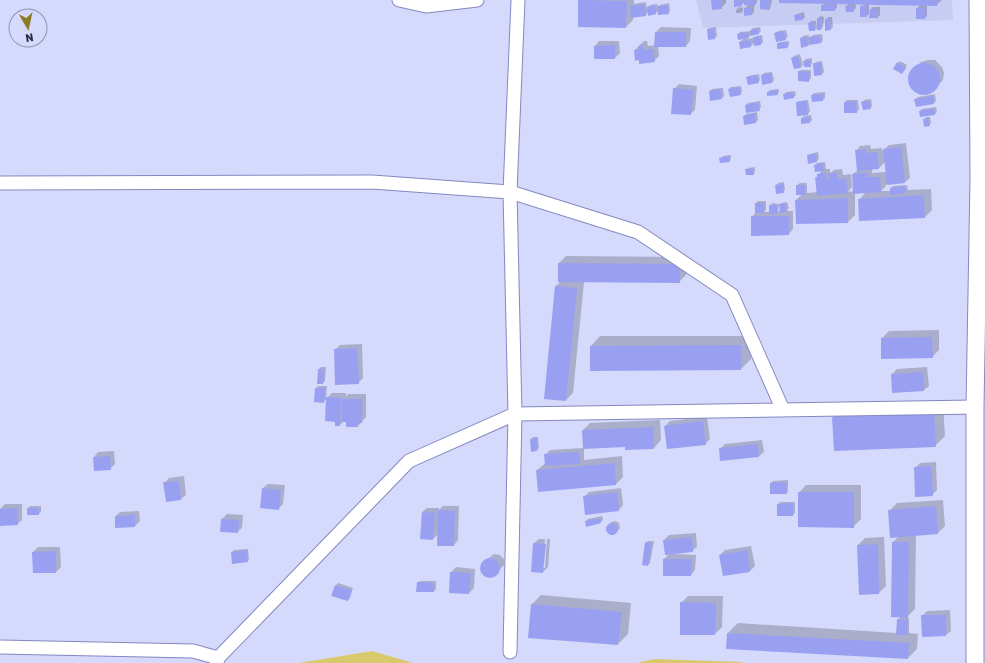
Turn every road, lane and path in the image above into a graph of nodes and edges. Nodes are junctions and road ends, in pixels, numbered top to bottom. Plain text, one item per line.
1 (399, 0) edge
2 (477, 0) edge
3 (518, 0) edge
4 (978, 0) edge
5 (982, 178) edge
6 (0, 183) edge
7 (510, 192) junction
8 (975, 407) junction
9 (783, 410) junction
10 (515, 414) junction
11 (0, 647) edge
12 (510, 652) dead end
13 (217, 661) edge
14 (974, 663) edge

1 - 2 street
3 - 7 street
4 - 5 street
5 - 8 street
6 - 7 street
7 - 9 street
7 - 10 street
8 - 9 street
8 - 14 street
9 - 10 street
10 - 12 street
10 - 13 street
11 - 13 street

